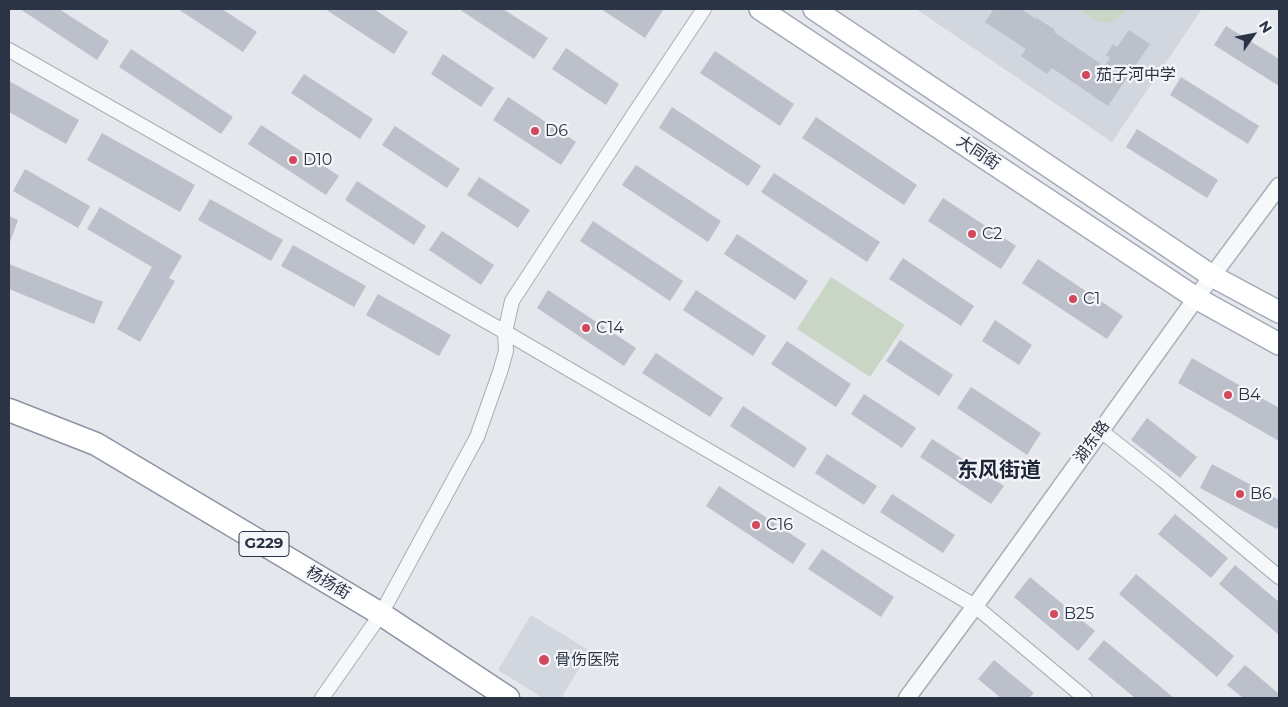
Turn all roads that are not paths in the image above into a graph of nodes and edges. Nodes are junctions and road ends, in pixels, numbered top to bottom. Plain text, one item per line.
1 (704, 9) edge
2 (760, 9) edge
3 (821, 11) edge
4 (9, 50) edge
5 (1279, 186) edge
6 (1212, 276) junction
7 (1196, 298) junction
8 (1279, 312) edge
9 (505, 332) junction
10 (1279, 344) edge
11 (9, 410) edge
12 (1101, 430) junction
13 (1279, 577) edge
14 (975, 606) junction
15 (381, 614) junction
16 (322, 698) edge
17 (508, 698) edge
18 (907, 698) edge
19 (1085, 698) edge

1 - 9 street
2 - 7 main road, 大同街
3 - 6 main road, 大同街
4 - 9 street
5 - 6 street, 湖东路
6 - 7 street, 湖东路
6 - 8 main road, 大同街
7 - 10 main road, 大同街
7 - 12 street, 湖东路
9 - 14 street
9 - 15 street
11 - 15 highway, 杨扬街 / G229
12 - 13 street
12 - 14 street, 湖东路
14 - 18 street, 湖东路
14 - 19 street
15 - 16 street
15 - 17 highway, 杨扬街 / G229

